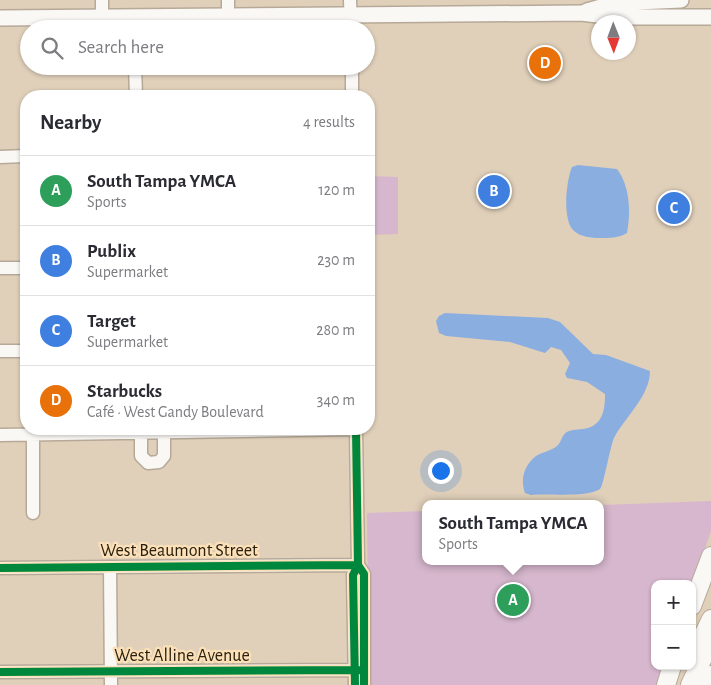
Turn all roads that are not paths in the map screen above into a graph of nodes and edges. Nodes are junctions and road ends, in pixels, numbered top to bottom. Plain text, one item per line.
1 (102, 0) edge
2 (228, 0) edge
3 (681, 0) edge
4 (581, 12) junction
5 (350, 14) edge
6 (228, 16) junction
7 (102, 17) junction
8 (711, 17) edge
9 (0, 18) edge
10 (118, 20) edge
11 (175, 20) edge
12 (135, 75) edge
13 (352, 75) edge
14 (136, 90) edge
15 (352, 90) edge
16 (20, 156) edge
17 (0, 157) edge
18 (0, 268) edge
19 (20, 268) edge
20 (0, 351) edge
21 (20, 351) edge
22 (20, 433) edge
23 (0, 435) edge
24 (33, 435) edge
25 (141, 435) edge
26 (164, 435) edge
27 (356, 435) edge
28 (32, 513) dead end
29 (711, 556) edge
30 (358, 565) junction
31 (110, 567) junction
32 (0, 568) edge
33 (696, 595) edge
34 (711, 619) edge
35 (711, 641) edge
36 (696, 651) edge
37 (360, 670) junction
38 (671, 670) edge
39 (688, 670) edge
40 (0, 672) edge
41 (111, 672) junction
42 (711, 675) edge
43 (111, 685) edge
44 (355, 685) edge
45 (364, 685) edge
46 (666, 685) edge
47 (682, 685) edge
48 (690, 685) edge
49 (707, 685) edge

1 - 7 street
2 - 6 street
3 - 4 main road
4 - 5 main road
4 - 8 main road
5 - 6 main road
6 - 11 main road
7 - 9 main road
7 - 10 main road
12 - 14 street
13 - 15 street
16 - 17 street
18 - 19 street
20 - 21 street
22 - 23 street
24 - 28 street
25 - 26 street
27 - 30 street
29 - 33 highway
30 - 31 street, West Beaumont Street
30 - 37 street
31 - 32 street, West Beaumont Street
31 - 41 street
34 - 36 highway
35 - 48 highway
37 - 41 street, West Alline Avenue
37 - 44 street
37 - 45 street
38 - 46 highway
39 - 47 highway
40 - 41 street, West Alline Avenue
41 - 43 street
42 - 49 highway

